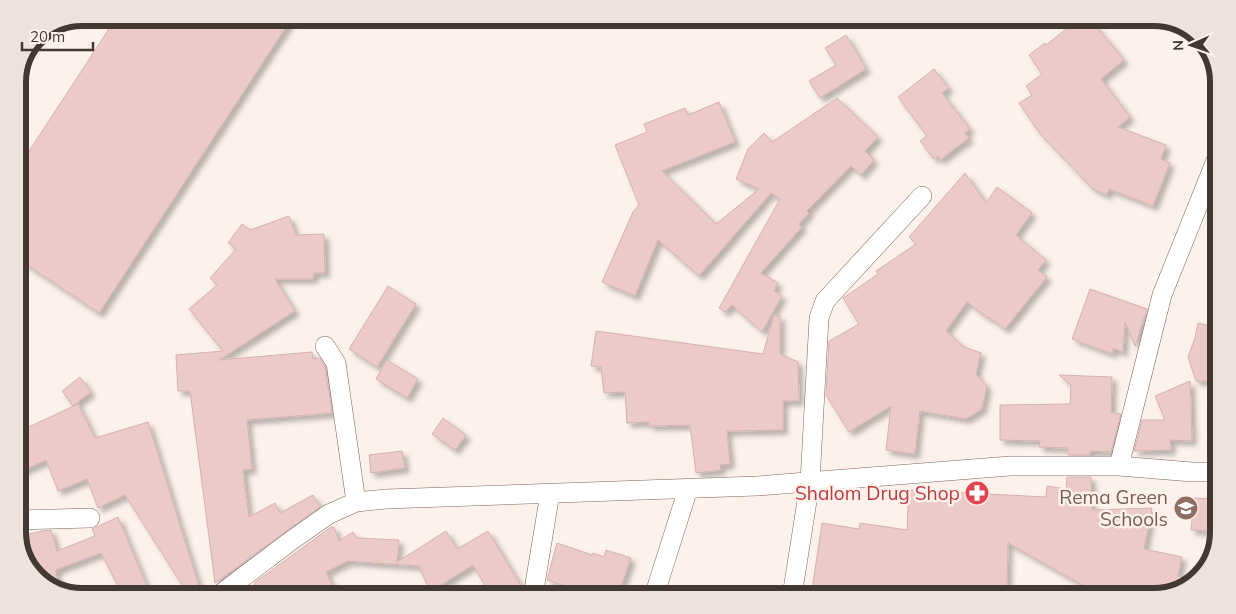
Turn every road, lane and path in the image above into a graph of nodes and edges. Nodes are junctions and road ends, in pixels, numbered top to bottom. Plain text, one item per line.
1 (1210, 175) edge
2 (922, 196) dead end
3 (325, 346) dead end
4 (1119, 466) junction
5 (1210, 472) edge
6 (810, 482) junction
7 (688, 489) junction
8 (550, 493) junction
9 (356, 502) junction
10 (90, 518) dead end
11 (26, 520) edge
12 (229, 588) edge
13 (533, 588) edge
14 (657, 588) edge
15 (793, 588) edge

1 - 4 street
2 - 6 street
3 - 9 street
4 - 5 street
4 - 6 street
6 - 7 street
6 - 15 street
7 - 8 street
7 - 14 street
8 - 9 street
8 - 13 street
9 - 12 street
10 - 11 street

